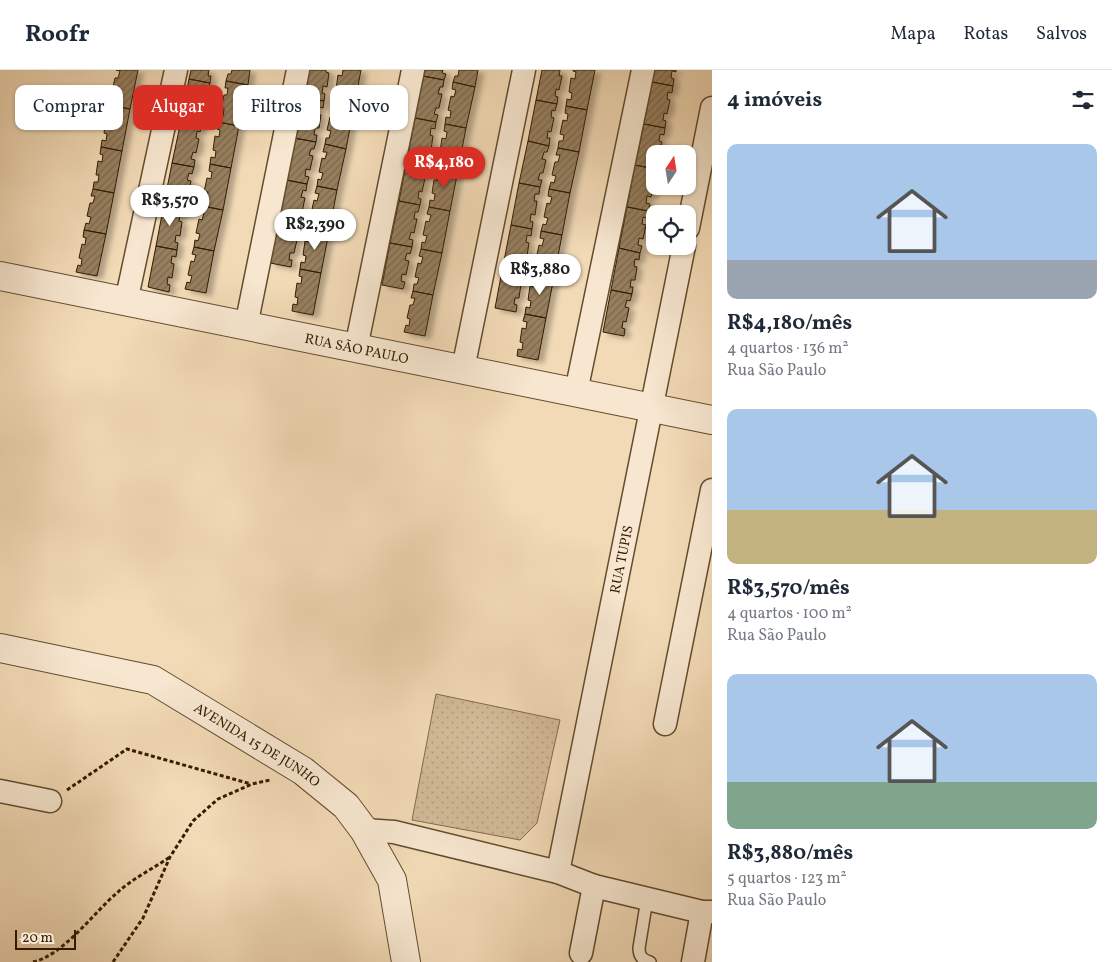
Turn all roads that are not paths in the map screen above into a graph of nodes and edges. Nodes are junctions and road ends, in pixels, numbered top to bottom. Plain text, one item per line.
1 (176, 70) edge
2 (298, 70) edge
3 (413, 70) edge
4 (524, 70) edge
5 (643, 70) edge
6 (711, 114) edge
7 (693, 205) edge
8 (682, 255) edge
9 (0, 276) edge
10 (126, 302) junction
11 (246, 326) junction
12 (356, 348) junction
13 (463, 369) junction
14 (576, 392) junction
15 (651, 407) junction
16 (712, 420) edge
17 (712, 490) edge
18 (0, 648) edge
19 (665, 724) dead end
20 (0, 791) edge
21 (50, 801) road end
22 (364, 830) junction
23 (558, 872) junction
24 (594, 886) junction
25 (647, 899) junction
26 (707, 912) edge
27 (581, 953) dead end
28 (406, 962) edge
29 (650, 962) edge
30 (693, 962) edge

1 - 10 street
2 - 11 street
3 - 12 street
4 - 13 street
5 - 14 street
6 - 7 street
8 - 15 street, RUA TUPIS
9 - 10 street, RUA SÃO PAULO
10 - 11 street, RUA SÃO PAULO
11 - 12 street, RUA SÃO PAULO
12 - 13 street, RUA SÃO PAULO
13 - 14 street, RUA SÃO PAULO
14 - 15 street, RUA SÃO PAULO
15 - 16 street, RUA SÃO PAULO
15 - 23 street, RUA TUPIS
17 - 19 street
18 - 22 street, AVENIDA 15 DE JUNHO
20 - 21 street
22 - 23 street
22 - 28 street, AVENIDA 15 DE JUNHO
23 - 24 street
24 - 25 street
24 - 27 street
25 - 26 street
25 - 29 lane
26 - 30 street

